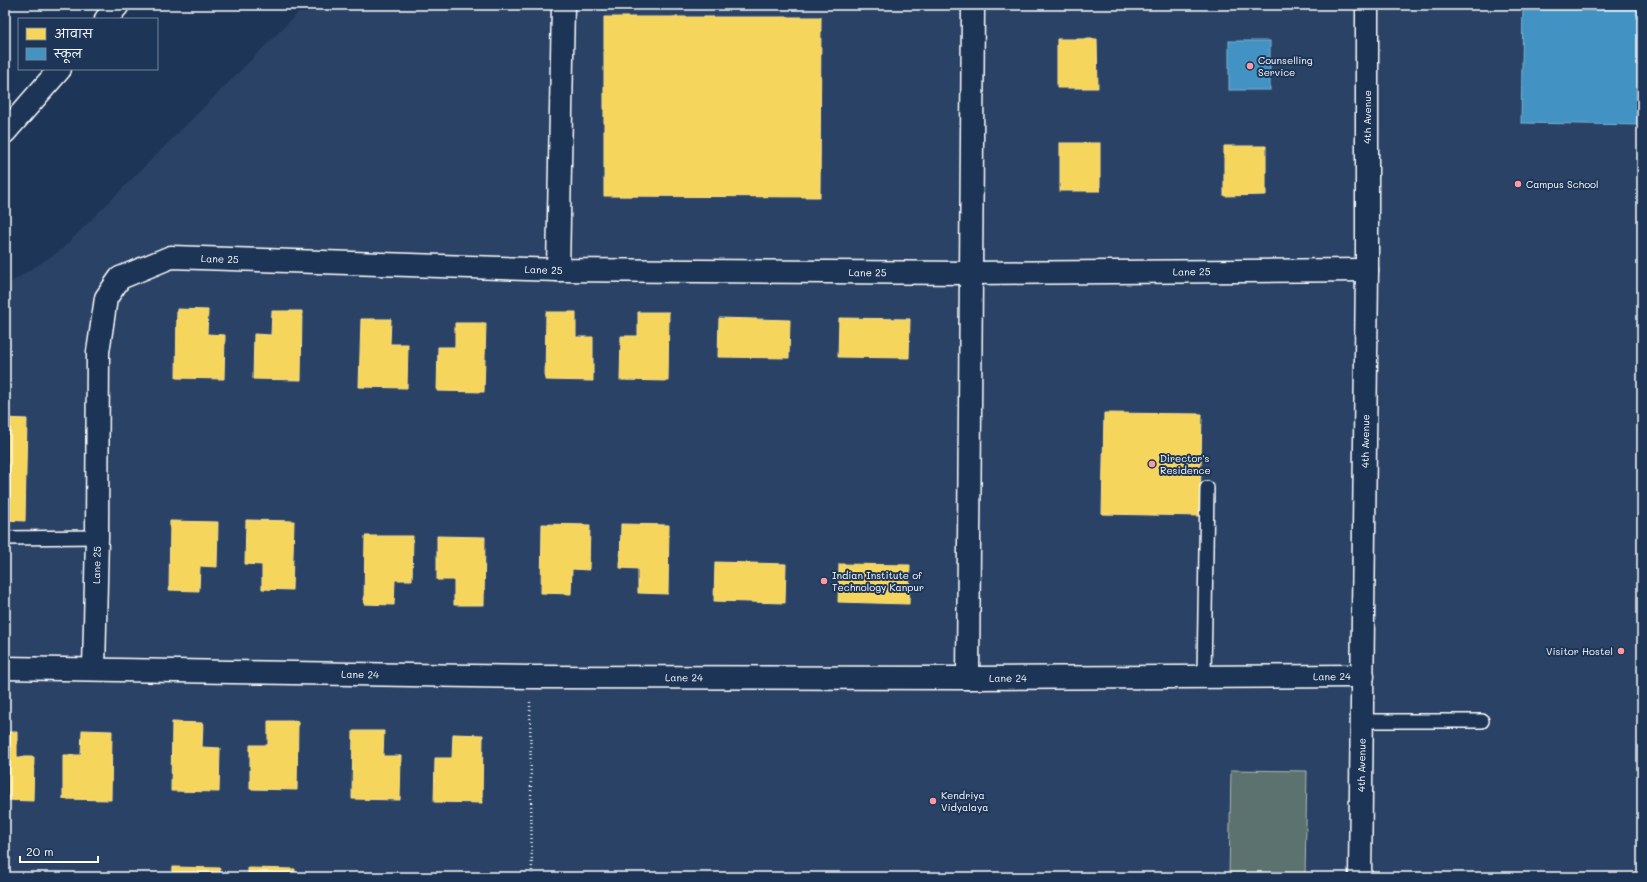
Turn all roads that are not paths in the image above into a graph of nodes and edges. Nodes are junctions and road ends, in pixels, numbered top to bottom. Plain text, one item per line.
1 (118, 5) edge
2 (563, 5) edge
3 (973, 5) edge
4 (1368, 5) edge
5 (107, 18) edge
6 (59, 70) edge
7 (5, 132) edge
8 (558, 270) junction
9 (1367, 270) junction
10 (971, 272) junction
11 (1208, 488) dead end
12 (97, 537) junction
13 (5, 538) edge
14 (5, 668) edge
15 (94, 669) junction
16 (1204, 676) junction
17 (1363, 676) junction
18 (968, 678) junction
19 (1362, 721) junction
20 (1482, 721) dead end
21 (1360, 877) edge

1 - 5 street
2 - 8 street
3 - 10 street
4 - 9 street, 4th Avenue
6 - 7 street
8 - 10 street, Lane 25
8 - 12 street, Lane 25
9 - 10 street, Lane 25
9 - 17 street, 4th Avenue
10 - 18 street
11 - 16 lane
12 - 13 lane
12 - 15 street, Lane 25
14 - 15 street, Lane 24
15 - 18 street, Lane 24
16 - 17 street, Lane 24
16 - 18 street, Lane 24
17 - 19 street, 4th Avenue
19 - 20 lane
19 - 21 street, 4th Avenue

